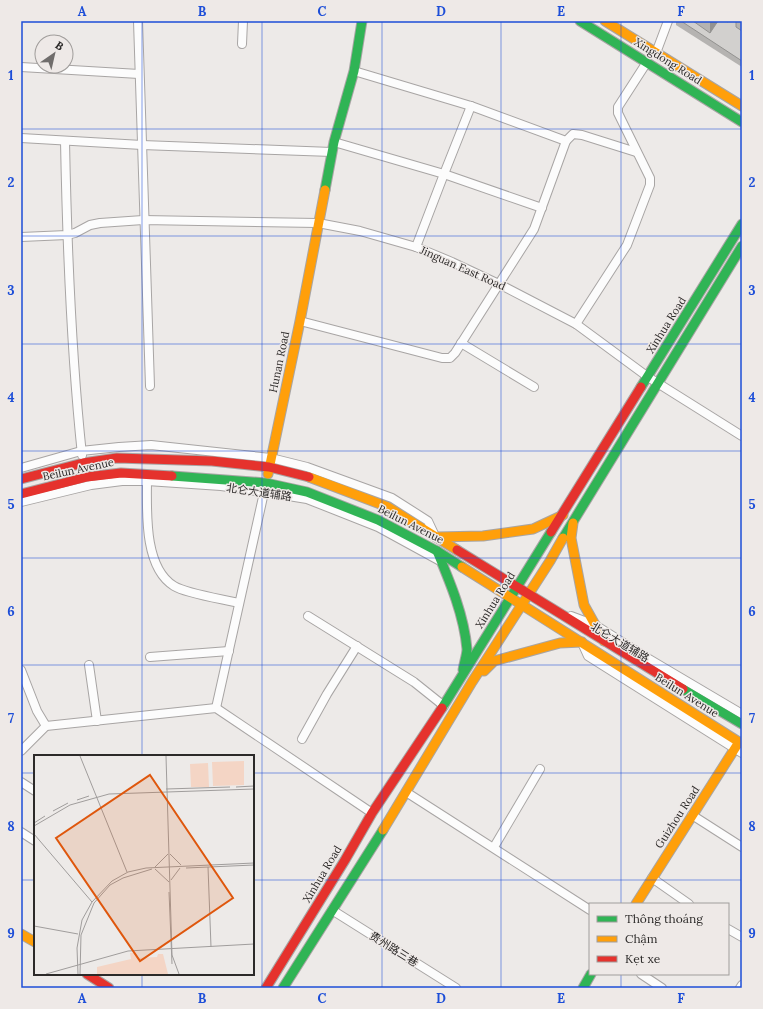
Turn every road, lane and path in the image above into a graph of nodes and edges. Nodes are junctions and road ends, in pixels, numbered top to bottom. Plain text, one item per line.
1 (138, 21) edge
2 (243, 21) edge
3 (362, 21) edge
4 (580, 21) edge
5 (605, 21) edge
6 (668, 21) edge
7 (614, 24) edge
8 (242, 44) dead end
9 (656, 53) junction
10 (647, 62) junction
11 (21, 67) edge
12 (354, 71) junction
13 (139, 74) junction
14 (471, 106) junction
15 (742, 106) edge
16 (742, 122) edge
17 (21, 138) edge
18 (65, 141) junction
19 (566, 141) junction
20 (142, 145) junction
21 (333, 147) junction
22 (636, 152) junction
23 (444, 174) junction
24 (542, 208) junction
25 (143, 220) junction
26 (318, 223) junction
27 (742, 224) edge
28 (67, 235) junction
29 (21, 237) edge
30 (742, 246) edge
31 (416, 247) junction
32 (499, 284) junction
33 (300, 321) junction
34 (576, 324) junction
35 (461, 343) junction
36 (648, 377) junction
37 (657, 383) junction
38 (150, 386) dead end
39 (534, 387) dead end
40 (742, 436) edge
41 (81, 451) junction
42 (82, 463) junction
43 (270, 463) junction
44 (21, 468) edge
45 (147, 477) junction
46 (21, 479) edge
47 (265, 488) junction
48 (21, 494) edge
49 (21, 502) edge
50 (563, 514) junction
51 (574, 518) junction
52 (436, 537) junction
53 (438, 551) junction
54 (442, 562) junction
55 (482, 579) junction
56 (518, 587) junction
57 (529, 593) junction
58 (511, 597) junction
59 (239, 603) junction
60 (522, 604) junction
61 (558, 611) junction
62 (308, 616) dead end
63 (595, 625) junction
64 (604, 641) junction
65 (582, 642) junction
66 (357, 646) junction
67 (229, 651) junction
68 (150, 657) dead end
69 (89, 665) dead end
70 (21, 670) edge
71 (462, 676) junction
72 (472, 682) junction
73 (444, 706) junction
74 (216, 708) junction
75 (742, 714) edge
76 (97, 721) junction
77 (742, 724) edge
78 (46, 726) junction
79 (302, 739) dead end
80 (740, 747) edge
81 (21, 750) edge
82 (540, 769) dead end
83 (21, 782) edge
84 (34, 790) edge
85 (406, 792) junction
86 (372, 813) junction
87 (692, 815) junction
88 (21, 832) edge
89 (34, 840) edge
90 (494, 847) junction
91 (742, 847) edge
92 (652, 878) junction
93 (637, 903) edge
94 (688, 903) edge
95 (589, 909) edge
96 (332, 910) junction
97 (729, 929) edge
98 (21, 934) edge
99 (742, 937) edge
100 (34, 941) edge
101 (89, 975) edge
102 (590, 975) edge
103 (642, 975) edge
104 (742, 985) edge
105 (110, 988) edge
106 (266, 988) edge
107 (283, 988) edge
108 (456, 988) edge
109 (583, 988) edge
110 (662, 988) edge
111 (740, 988) edge

1 - 13 street
2 - 8 street
3 - 12 main road, Hunan Road
4 - 10 main road, Xingdong Road
5 - 7 main road, Xingdong Road
6 - 9 street
7 - 9 main road, Xingdong Road
9 - 15 main road, Xingdong Road
10 - 16 main road, Xingdong Road
10 - 22 street
11 - 13 street
12 - 14 street
12 - 21 main road, Hunan Road
13 - 20 street
14 - 19 street
14 - 23 street
17 - 18 street
18 - 20 street
18 - 28 street
19 - 22 street
19 - 24 street
20 - 21 street
20 - 25 street
21 - 23 street
21 - 26 main road, Hunan Road
22 - 34 street
23 - 24 street
23 - 31 street
24 - 32 street
25 - 26 street, Jinguan East Road
25 - 28 street, Jinguan East Road
25 - 38 street
26 - 31 street, Jinguan East Road
26 - 33 main road, Hunan Road
27 - 36 main road, Xinhua Road
28 - 29 street, Jinguan East Road
28 - 41 street
30 - 37 main road, Xinhua Road
31 - 32 street, Jinguan East Road
32 - 34 street, Jinguan East Road
32 - 35 street
33 - 35 street
33 - 43 main road, Hunan Road
34 - 36 street, Jinguan East Road
35 - 39 street
36 - 37 street, Jinguan East Road
36 - 50 main road, Xinhua Road
37 - 40 street, Jinguan East Road
37 - 51 main road, Xinhua Road
41 - 42 street
41 - 43 street
41 - 44 street
42 - 43 main road, Beilun Avenue
42 - 46 main road, Beilun Avenue
43 - 47 main road, Hunan Road
43 - 52 main road, Beilun Avenue
45 - 47 main road, Beilun Avenue
45 - 48 main road, Beilun Avenue
45 - 49 street
45 - 59 street
47 - 53 main road, Beilun Avenue
47 - 54 street, 北仑大道辅路
47 - 59 street, Hunan Road
50 - 52 main road
50 - 56 main road, Xinhua Road
51 - 57 main road, Xinhua Road
51 - 63 main road
52 - 56 main road, Beilun Avenue
53 - 54 main road
53 - 55 main road, Beilun Avenue
54 - 55 street, 北仑大道辅路
54 - 71 main road
55 - 58 main road, Beilun Avenue
56 - 57 main road, Beilun Avenue
56 - 58 main road, Xinhua Road
57 - 60 main road, Xinhua Road
57 - 61 main road, Beilun Avenue
58 - 60 main road, Beilun Avenue
58 - 71 main road, Xinhua Road
59 - 67 street, Hunan Road
60 - 65 main road, Beilun Avenue
60 - 72 main road, Xinhua Road
61 - 63 street, 北仑大道辅路
61 - 64 main road, Beilun Avenue
62 - 66 street
63 - 64 main road
63 - 75 street, 北仑大道辅路
64 - 77 main road, Beilun Avenue
65 - 72 main road
65 - 80 main road, Beilun Avenue
66 - 73 street
66 - 79 street
67 - 68 street
67 - 74 street, Hunan Road
69 - 76 street
70 - 78 street
71 - 73 main road, Xinhua Road
72 - 85 main road, Xinhua Road
73 - 86 main road, Xinhua Road
74 - 76 street
74 - 86 street
76 - 78 street
78 - 81 street
80 - 87 main road, Guizhou Road
82 - 90 street
83 - 84 street
85 - 90 street
85 - 96 main road, Xinhua Road
86 - 106 main road, Xinhua Road
87 - 91 street
87 - 92 main road, Guizhou Road
88 - 89 street
90 - 95 street
92 - 93 main road, Guizhou Road
92 - 94 street
96 - 107 main road, Xinhua Road
96 - 108 street, 贵州路三巷
97 - 99 street
98 - 100 main road
101 - 105 main road
102 - 109 main road
103 - 110 street
104 - 111 street

